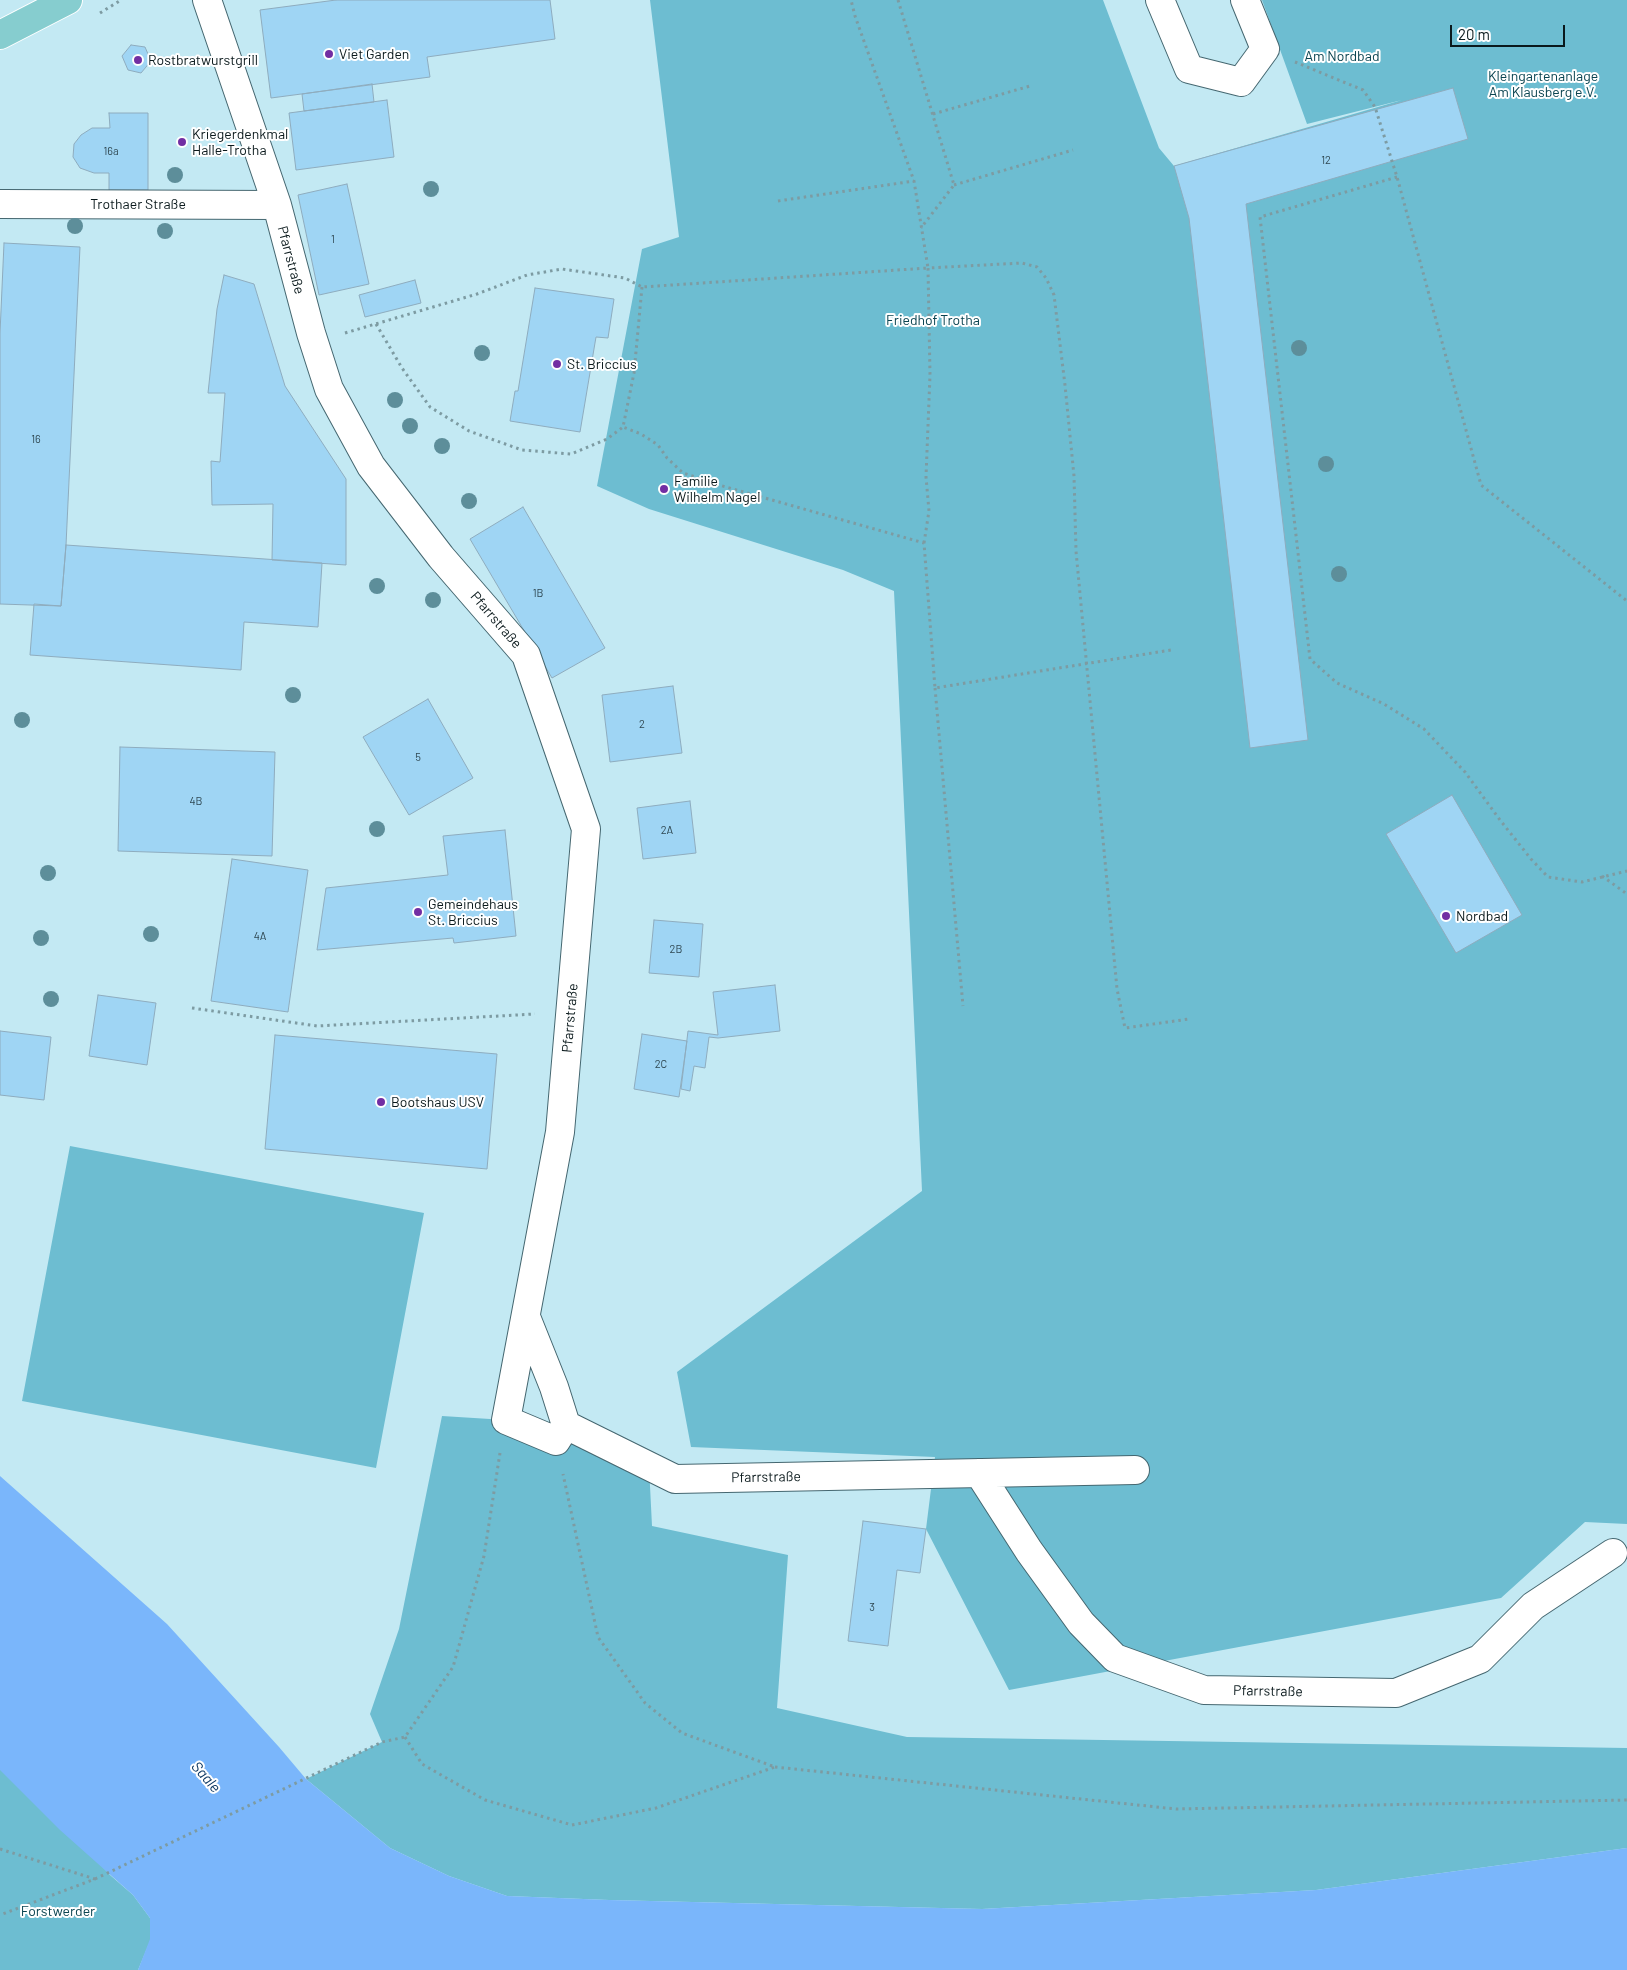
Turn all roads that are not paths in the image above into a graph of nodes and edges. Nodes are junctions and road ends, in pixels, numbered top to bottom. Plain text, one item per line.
1 (68, 0) edge
2 (207, 0) edge
3 (1160, 0) edge
4 (1245, 0) edge
5 (0, 35) edge
6 (0, 204) edge
7 (277, 205) junction
8 (526, 1318) junction
9 (561, 1433) junction
10 (1135, 1470) dead end
11 (978, 1473) junction
12 (1613, 1553) dead end

1 - 5 main road
2 - 7 street, Pfarrstraße
3 - 4 street
6 - 7 street, Trothaer Straße
7 - 8 street, Pfarrstraße
8 - 9 street
8 - 9 street, Pfarrstraße
9 - 11 street, Pfarrstraße
10 - 11 street, Pfarrstraße
11 - 12 street, Pfarrstraße

